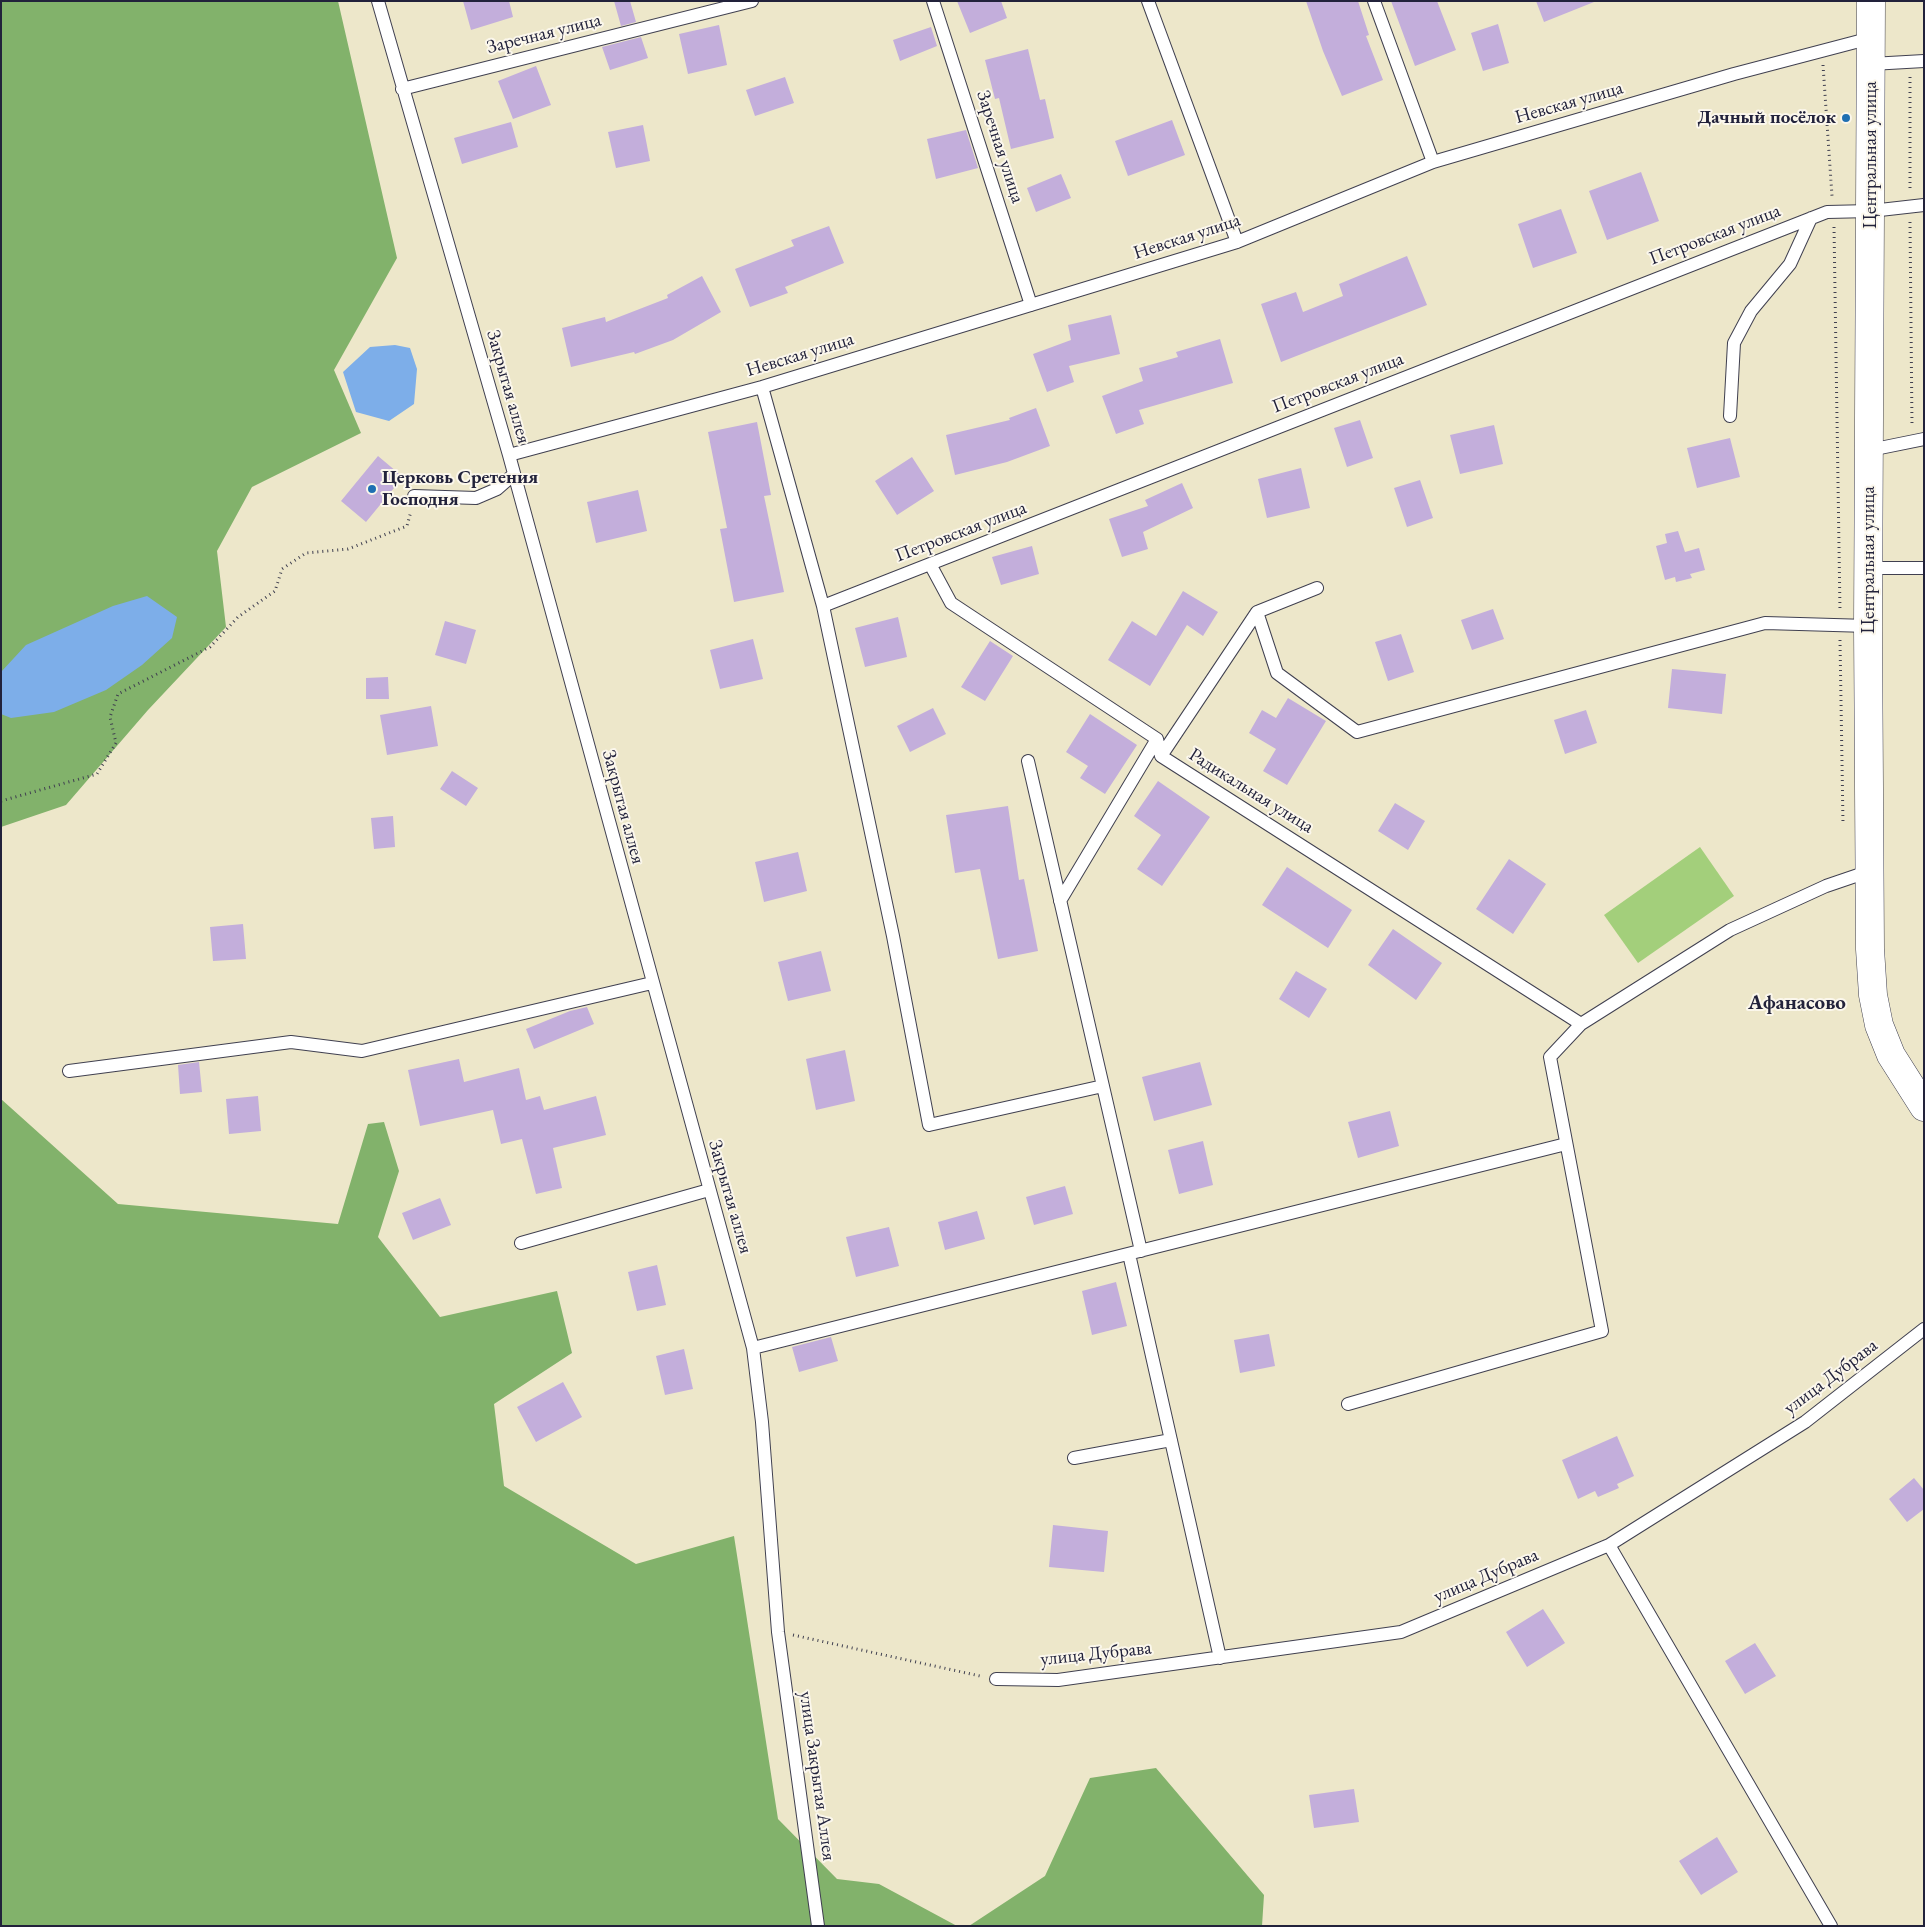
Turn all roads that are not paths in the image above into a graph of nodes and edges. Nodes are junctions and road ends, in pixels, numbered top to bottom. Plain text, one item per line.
1 (378, 1) edge
2 (752, 1) edge
3 (934, 1) edge
4 (1148, 1) edge
5 (1374, 1) edge
6 (1871, 1) edge
7 (1871, 51) junction
8 (1924, 61) edge
9 (402, 89) junction
10 (1433, 162) junction
11 (1924, 205) edge
12 (1871, 211) junction
13 (1811, 218) junction
14 (1236, 242) junction
15 (1031, 305) junction
16 (762, 387) junction
17 (1730, 416) dead end
18 (1918, 440) edge
19 (1870, 450) junction
20 (509, 455) junction
21 (513, 475) junction
22 (414, 496) road end
23 (930, 564) junction
24 (1869, 568) junction
25 (1924, 568) edge
26 (1317, 588) dead end
27 (823, 606) junction
28 (1257, 612) junction
29 (1868, 626) junction
30 (1157, 739) junction
31 (1161, 756) junction
32 (1028, 761) dead end
33 (1870, 871) junction
34 (1060, 901) junction
35 (652, 983) junction
36 (1581, 1024) junction
37 (69, 1071) dead end
38 (1102, 1086) junction
39 (1924, 1107) edge
40 (1566, 1144) junction
41 (709, 1190) junction
42 (521, 1243) dead end
43 (1135, 1252) junction
44 (1924, 1329) edge
45 (753, 1348) junction
46 (1348, 1404) dead end
47 (1171, 1440) junction
48 (1074, 1458) dead end
49 (1609, 1545) junction
50 (778, 1632) joint
51 (1220, 1658) junction
52 (996, 1679) road end
53 (818, 1926) edge
54 (1831, 1926) edge

1 - 9 lane, Закрытая аллея
2 - 9 lane, Заречная улица
3 - 15 lane, Заречная улица
4 - 14 lane
5 - 10 lane
6 - 7 street, Центральная улица
7 - 8 lane, Невская улица
7 - 10 lane, Невская улица
7 - 12 street, Центральная улица
9 - 20 lane, Закрытая аллея
10 - 14 lane, Невская улица
11 - 12 lane, Петровская улица
12 - 13 lane, Петровская улица
12 - 19 street, Центральная улица
13 - 17 lane
13 - 23 lane, Петровская улица
14 - 15 lane, Невская улица
15 - 16 lane, Невская улица
16 - 20 lane, Невская улица
16 - 27 lane
18 - 19 lane
19 - 24 street, Центральная улица
20 - 21 lane, Закрытая аллея
21 - 22 lane
21 - 35 lane, Закрытая аллея
23 - 27 lane, Петровская улица
23 - 30 lane
24 - 25 lane
24 - 29 street, Центральная улица
26 - 28 lane
27 - 38 lane
28 - 29 lane
28 - 31 lane
29 - 33 street, Центральная улица
30 - 31 lane, Радикальная улица
30 - 34 lane
31 - 36 lane, Радикальная улица
32 - 34 lane
33 - 36 lane
33 - 39 street, Центральная улица
34 - 38 lane
35 - 37 lane
35 - 41 lane, Закрытая аллея
36 - 40 lane
38 - 43 lane
40 - 43 lane
40 - 46 lane
41 - 42 lane
41 - 45 lane, Закрытая аллея
43 - 45 lane
43 - 47 lane
44 - 49 lane, улица Дубрава
45 - 50 lane, Закрытая аллея
47 - 48 lane
47 - 51 lane
49 - 51 lane, улица Дубрава
49 - 54 lane
50 - 53 lane, улица Закрытая Аллея
51 - 52 lane, улица Дубрава

